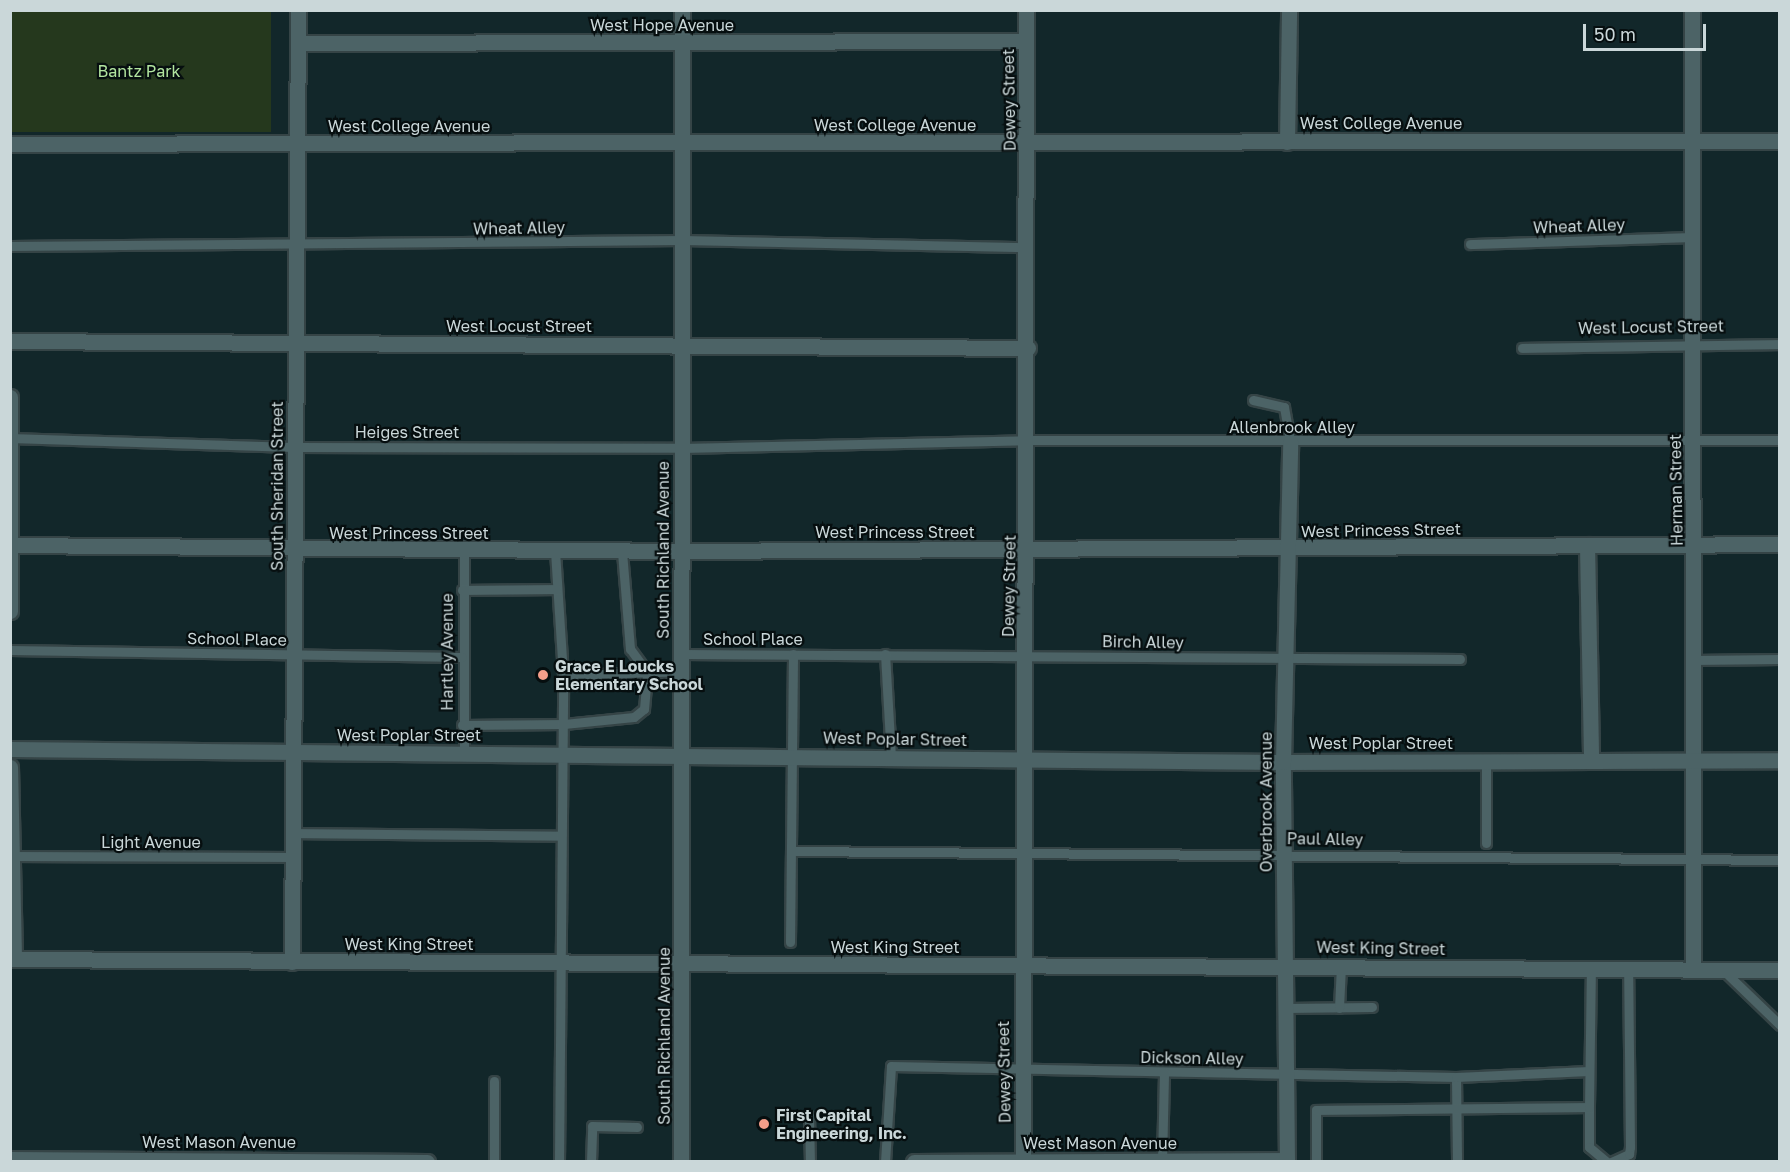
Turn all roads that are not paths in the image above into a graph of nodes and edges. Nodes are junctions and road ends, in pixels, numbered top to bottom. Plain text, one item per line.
1 (298, 10) edge
2 (682, 10) edge
3 (1026, 10) edge
4 (1289, 10) edge
5 (1692, 10) edge
6 (1026, 41) junction
7 (298, 43) junction
8 (683, 44) junction
9 (1691, 141) junction
10 (1779, 141) edge
11 (683, 142) junction
12 (1287, 142) junction
13 (1029, 143) junction
14 (10, 144) edge
15 (299, 145) junction
16 (1688, 237) junction
17 (682, 240) junction
18 (1470, 244) dead end
19 (299, 245) junction
20 (10, 246) edge
21 (1027, 247) junction
22 (10, 341) edge
23 (296, 342) junction
24 (1691, 344) junction
25 (1779, 344) edge
26 (682, 346) junction
27 (1028, 348) junction
28 (1522, 348) dead end
29 (10, 397) edge
30 (1253, 400) dead end
31 (11, 438) edge
32 (1693, 439) junction
33 (1029, 440) junction
34 (1779, 440) edge
35 (1290, 442) junction
36 (804, 445) joint
37 (293, 447) junction
38 (682, 448) junction
39 (1695, 544) junction
40 (1779, 544) edge
41 (12, 545) edge
42 (1587, 545) junction
43 (1288, 549) junction
44 (1028, 550) junction
45 (296, 551) junction
46 (464, 551) junction
47 (555, 551) junction
48 (622, 551) junction
49 (681, 551) junction
50 (556, 589) junction
51 (462, 590) junction
52 (10, 610) edge
53 (10, 650) edge
54 (681, 654) junction
55 (793, 654) junction
56 (825, 654) joint
57 (885, 654) junction
58 (291, 655) junction
59 (1025, 655) junction
60 (462, 657) junction
61 (1287, 658) junction
62 (1460, 659) dead end
63 (1779, 659) edge
64 (1693, 660) junction
65 (681, 671) junction
66 (647, 672) junction
67 (562, 675) junction
68 (564, 724) junction
69 (462, 725) junction
70 (10, 749) edge
71 (565, 752) junction
72 (464, 753) junction
73 (291, 754) junction
74 (681, 755) junction
75 (792, 756) junction
76 (891, 757) junction
77 (1022, 759) junction
78 (1591, 760) junction
79 (1690, 760) junction
80 (1779, 760) edge
81 (1486, 761) junction
82 (1283, 762) junction
83 (10, 767) edge
84 (291, 833) junction
85 (561, 836) junction
86 (1486, 843) dead end
87 (793, 851) junction
88 (1021, 852) junction
89 (1283, 854) junction
90 (11, 856) edge
91 (291, 857) junction
92 (1691, 859) junction
93 (1779, 860) edge
94 (790, 942) dead end
95 (12, 959) edge
96 (291, 962) junction
97 (559, 962) junction
98 (682, 964) junction
99 (1285, 965) junction
100 (1020, 966) junction
101 (1341, 966) junction
102 (1591, 968) junction
103 (1628, 969) junction
104 (1693, 970) junction
105 (1723, 970) junction
106 (1779, 970) edge
107 (1372, 1007) dead end
108 (1286, 1008) junction
109 (1339, 1008) junction
110 (1779, 1024) edge
111 (1022, 1068) junction
112 (1589, 1071) junction
113 (1164, 1072) junction
114 (1286, 1075) junction
115 (1455, 1077) junction
116 (494, 1081) dead end
117 (1588, 1107) junction
118 (1456, 1111) junction
119 (809, 1116) dead end
120 (637, 1127) dead end
121 (10, 1159) edge
122 (1287, 1160) edge
123 (276, 1161) edge
124 (427, 1161) edge
125 (494, 1161) edge
126 (559, 1161) edge
127 (591, 1161) edge
128 (681, 1161) edge
129 (810, 1161) edge
130 (885, 1161) edge
131 (914, 1161) edge
132 (1023, 1161) edge
133 (1162, 1161) edge
134 (1316, 1161) edge
135 (1457, 1161) edge
136 (1609, 1161) edge

1 - 7 street, South Sheridan Street
2 - 8 street, South Richland Avenue
3 - 6 street, Dewey Street
4 - 12 street
5 - 9 street, Herman Street
6 - 8 street, West Hope Avenue
6 - 13 street, Dewey Street
7 - 8 street, West Hope Avenue
7 - 15 street, South Sheridan Street
8 - 11 street, South Richland Avenue
9 - 10 street, West College Avenue
9 - 12 street, West College Avenue
9 - 16 street, Herman Street
11 - 13 street, West College Avenue
11 - 15 street, West College Avenue
11 - 17 street, South Richland Avenue
12 - 13 street, West College Avenue
13 - 21 street, Dewey Street
14 - 15 street, West College Avenue
15 - 19 street, South Sheridan Street
16 - 18 lane, Wheat Alley
16 - 24 street, Herman Street
17 - 19 lane, Wheat Alley
17 - 21 lane, Wheat Alley
17 - 26 street, South Richland Avenue
19 - 20 lane, Wheat Alley
19 - 23 street, South Sheridan Street
21 - 27 street, Dewey Street
22 - 23 street, West Locust Street
23 - 26 street, West Locust Street
23 - 37 street, South Sheridan Street
24 - 25 lane, West Locust Street
24 - 28 lane, West Locust Street
24 - 32 street, Herman Street
26 - 27 street, West Locust Street
26 - 38 street, South Richland Avenue
27 - 33 street, Dewey Street
29 - 31 street
30 - 35 lane
31 - 37 lane, Heiges Street
31 - 41 street
32 - 34 lane, Allenbrook Alley
32 - 35 lane, Allenbrook Alley
32 - 39 street, Herman Street
33 - 35 lane, Allenbrook Alley
33 - 36 lane, Allenbrook Alley
33 - 44 street, Dewey Street
35 - 43 street, Overbrook Avenue
36 - 38 lane, Heiges Street
37 - 38 lane, Heiges Street
37 - 45 street, South Sheridan Street
38 - 49 street, South Richland Avenue
39 - 40 street, West Princess Street
39 - 42 street, West Princess Street
39 - 64 street, Herman Street
41 - 45 street, West Princess Street
41 - 52 street
42 - 43 street, West Princess Street
42 - 78 street
43 - 44 street, West Princess Street
43 - 61 street, Overbrook Avenue
44 - 49 street, West Princess Street
44 - 59 street, Dewey Street
45 - 46 street, West Princess Street
45 - 58 street, South Sheridan Street
46 - 47 street, West Princess Street
46 - 51 lane, Hartley Avenue
47 - 48 street, West Princess Street
47 - 50 lane
48 - 49 street, West Princess Street
48 - 66 lane
49 - 54 street, South Richland Avenue
50 - 51 lane
50 - 67 lane
51 - 60 lane, Hartley Avenue
53 - 58 lane, School Place
54 - 55 lane, School Place
54 - 65 street, South Richland Avenue
55 - 56 lane, School Place
55 - 75 lane
56 - 57 lane, Birch Alley
57 - 59 lane, Birch Alley
57 - 76 lane
58 - 60 lane, School Place
58 - 73 street, South Sheridan Street
59 - 61 lane, Birch Alley
59 - 77 street, Dewey Street
60 - 69 lane, Hartley Avenue
61 - 62 lane, Birch Alley
61 - 82 street, Overbrook Avenue
63 - 64 lane
64 - 79 street, Herman Street
65 - 66 lane
65 - 74 street, South Richland Avenue
66 - 67 lane
66 - 68 lane
67 - 68 lane
68 - 69 lane
68 - 71 lane
69 - 72 lane, Hartley Avenue
70 - 73 street, West Poplar Street
71 - 72 street, West Poplar Street
71 - 74 street, West Poplar Street
71 - 85 lane
72 - 73 street, West Poplar Street
73 - 84 street, South Sheridan Street
74 - 75 street, West Poplar Street
74 - 98 street, South Richland Avenue
75 - 76 street, West Poplar Street
75 - 87 lane
76 - 77 street, West Poplar Street
77 - 82 street, West Poplar Street
77 - 88 street, Dewey Street
78 - 79 street, West Poplar Street
78 - 81 street, West Poplar Street
79 - 80 street, West Poplar Street
79 - 92 street, Herman Street
81 - 82 street, West Poplar Street
81 - 86 lane
82 - 89 street, Overbrook Avenue
83 - 90 street
84 - 85 lane
84 - 91 street, South Sheridan Street
85 - 97 lane
87 - 88 lane, Paul Alley
87 - 94 lane
88 - 89 lane, Paul Alley
88 - 100 street, Dewey Street
89 - 92 lane, Paul Alley
89 - 99 street, Overbrook Avenue
90 - 91 lane, Light Avenue
90 - 95 street
91 - 96 street, South Sheridan Street
92 - 93 lane, Paul Alley
92 - 104 street, Herman Street
95 - 96 street, West King Street
96 - 97 street, West King Street
97 - 98 street, West King Street
97 - 126 lane
98 - 100 street, West King Street
98 - 128 street, South Richland Avenue
99 - 100 street, West King Street
99 - 101 street, West King Street
99 - 108 street, Overbrook Avenue
100 - 111 street, Dewey Street
101 - 102 street, West King Street
101 - 109 lane
102 - 103 street, West King Street
102 - 112 lane
103 - 104 street, West King Street
103 - 136 lane
104 - 105 street, West King Street
105 - 106 street, West King Street
105 - 110 lane
107 - 109 lane
108 - 109 lane
108 - 114 street, Overbrook Avenue
111 - 113 lane, Dickson Alley
111 - 130 lane, Dickson Alley
111 - 132 street, Dewey Street
112 - 115 lane, Dickson Alley
112 - 117 lane
113 - 114 lane, Dickson Alley
113 - 133 lane
114 - 115 lane, Dickson Alley
114 - 122 street, Overbrook Avenue
115 - 118 lane
116 - 125 lane
117 - 118 lane
117 - 136 lane
118 - 134 lane
118 - 135 lane
119 - 129 lane
120 - 127 lane
121 - 123 street, West Mason Avenue
122 - 133 street, West Mason Avenue
123 - 124 street, West Mason Avenue
131 - 132 street, West Mason Avenue
132 - 133 street, West Mason Avenue

